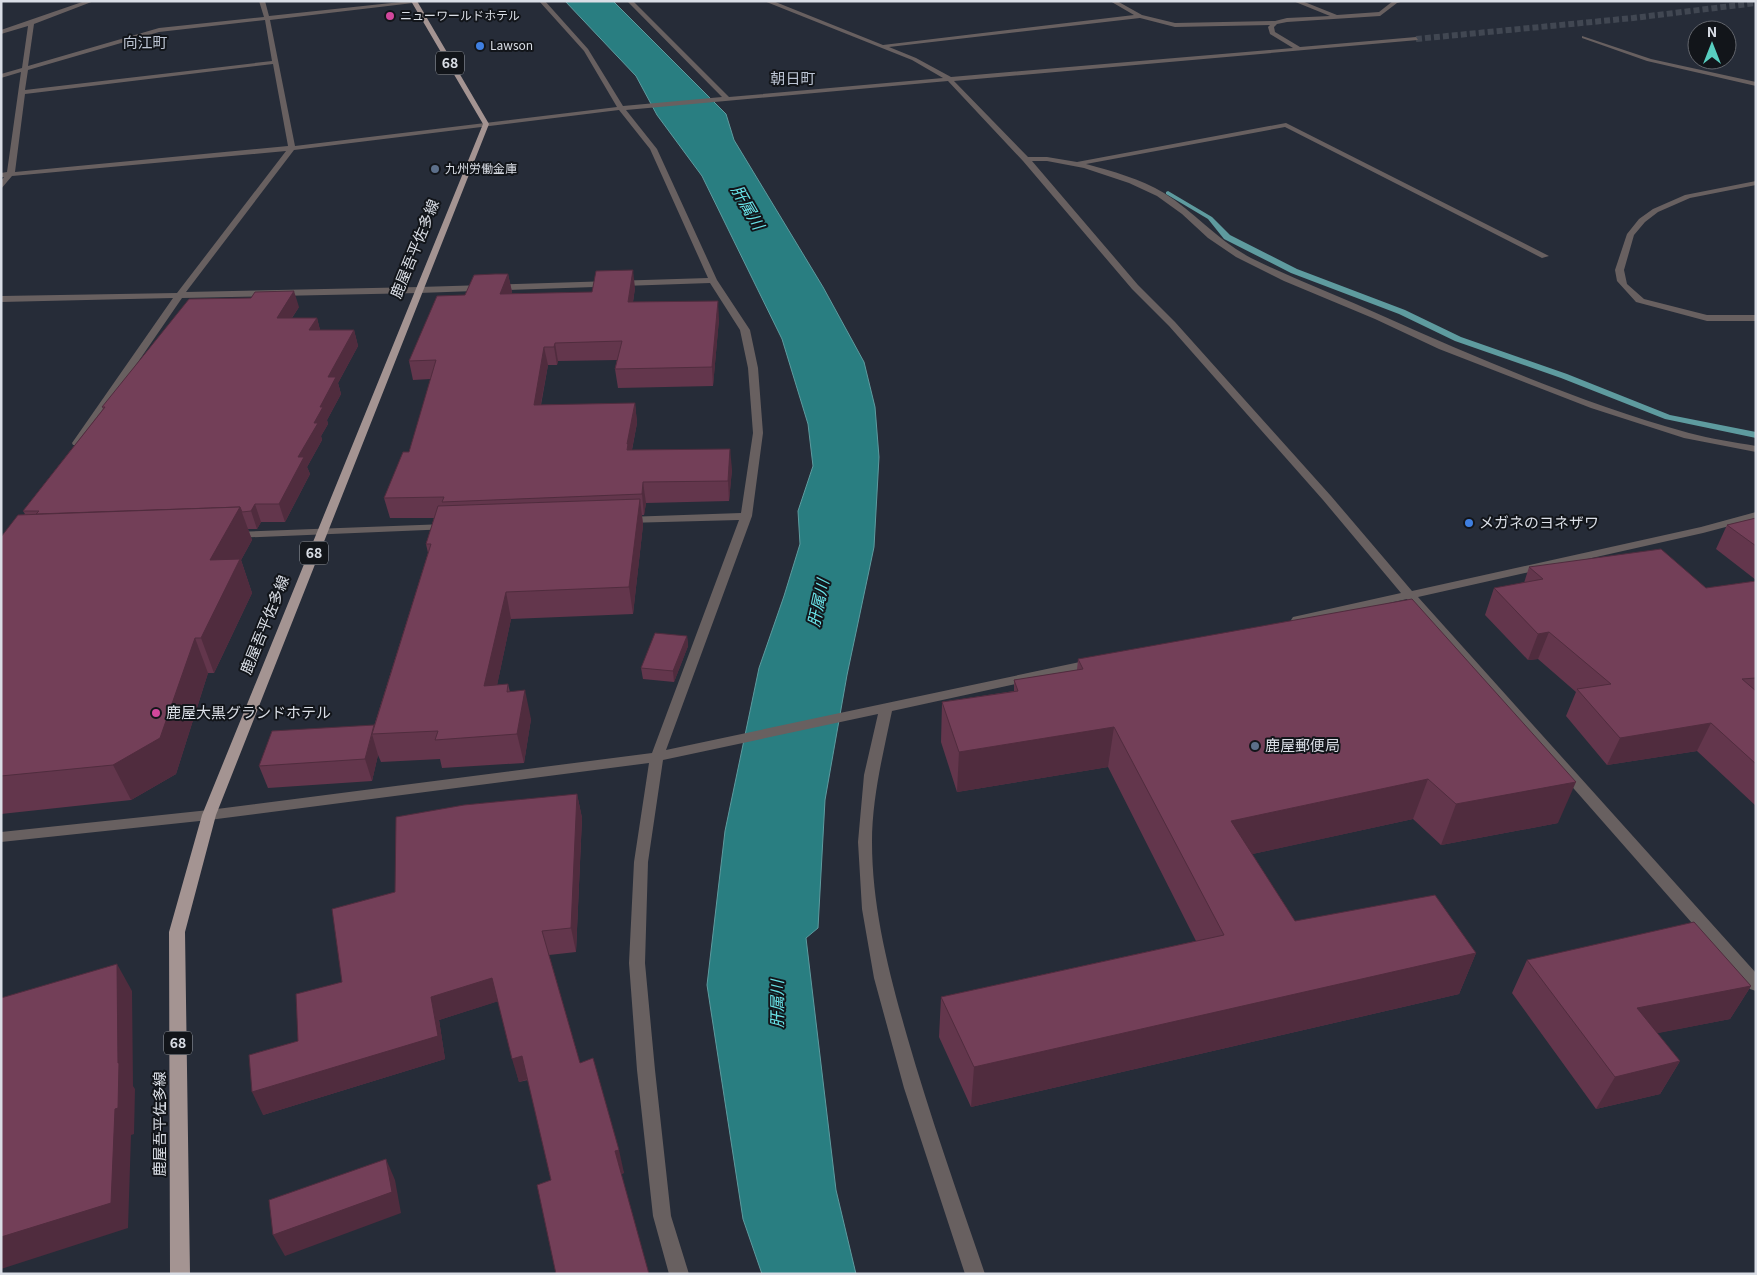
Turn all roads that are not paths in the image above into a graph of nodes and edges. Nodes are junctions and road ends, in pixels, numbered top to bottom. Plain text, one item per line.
1 (91, 1) edge
2 (262, 1) edge
3 (427, 1) edge
4 (542, 1) edge
5 (630, 1) edge
6 (1113, 1) edge
7 (1296, 1) edge
8 (1401, 1) edge
9 (414, 2) edge
10 (772, 2) edge
11 (1140, 16) junction
12 (1338, 17) junction
13 (267, 18) junction
14 (31, 23) junction
15 (1275, 23) junction
16 (1, 32) edge
17 (1584, 37) dead end
18 (1416, 39) tunnel mouth
19 (881, 46) junction
20 (1298, 48) junction
21 (276, 62) junction
22 (25, 70) junction
23 (1, 76) edge
24 (949, 79) junction
25 (1756, 84) edge
26 (23, 92) junction
27 (727, 98) junction
28 (621, 108) junction
29 (486, 124) junction
30 (292, 148) junction
31 (1026, 159) junction
32 (1076, 164) junction
33 (1, 174) edge
34 (12, 174) junction
35 (1756, 183) edge
36 (1, 187) edge
37 (1546, 256) dead end
38 (713, 280) junction
39 (419, 290) junction
40 (180, 294) junction
41 (1, 299) edge
42 (1756, 318) edge
43 (1756, 449) edge
44 (69, 455) edge
45 (1756, 515) edge
46 (746, 516) junction
47 (618, 521) edge
48 (460, 527) edge
49 (322, 532) junction
50 (224, 536) edge
51 (1412, 596) junction
52 (1285, 623) edge
53 (1110, 660) edge
54 (886, 708) junction
55 (657, 757) junction
56 (209, 816) junction
57 (1, 837) edge
58 (1756, 984) edge
59 (180, 1274) edge
60 (679, 1274) edge
61 (975, 1274) edge

1 - 14 street
2 - 13 street
3 - 9 street
4 - 28 street
5 - 27 street
6 - 11 street
7 - 12 street
8 - 12 street
9 - 13 street
9 - 29 main road, 68
10 - 19 street
11 - 15 street
11 - 19 street
12 - 15 street
13 - 21 street
13 - 22 street
14 - 16 street
14 - 22 street
15 - 20 street
17 - 25 street
18 - 20 street
19 - 24 street
20 - 24 street
21 - 26 street
21 - 30 street
22 - 23 street
22 - 26 street
24 - 27 street
24 - 31 street
26 - 34 street
27 - 28 street
28 - 29 street
28 - 38 street
29 - 30 street
29 - 39 main road, 鹿屋吾平佐多線 / 68
30 - 34 street
30 - 40 street
31 - 32 street
31 - 51 street
32 - 37 street
32 - 43 street
33 - 34 street
34 - 36 street
35 - 42 street
38 - 39 street
38 - 46 street
39 - 40 street
39 - 49 main road, 鹿屋吾平佐多線 / 68
40 - 41 street
40 - 44 street
45 - 51 street
46 - 47 street
46 - 55 street
48 - 49 street
49 - 50 street
49 - 56 main road, 鹿屋吾平佐多線 / 68
51 - 52 street
51 - 58 street
53 - 54 street
54 - 55 street
54 - 61 street
55 - 56 street
55 - 60 street
56 - 57 street
56 - 59 main road, 鹿屋吾平佐多線 / 68

